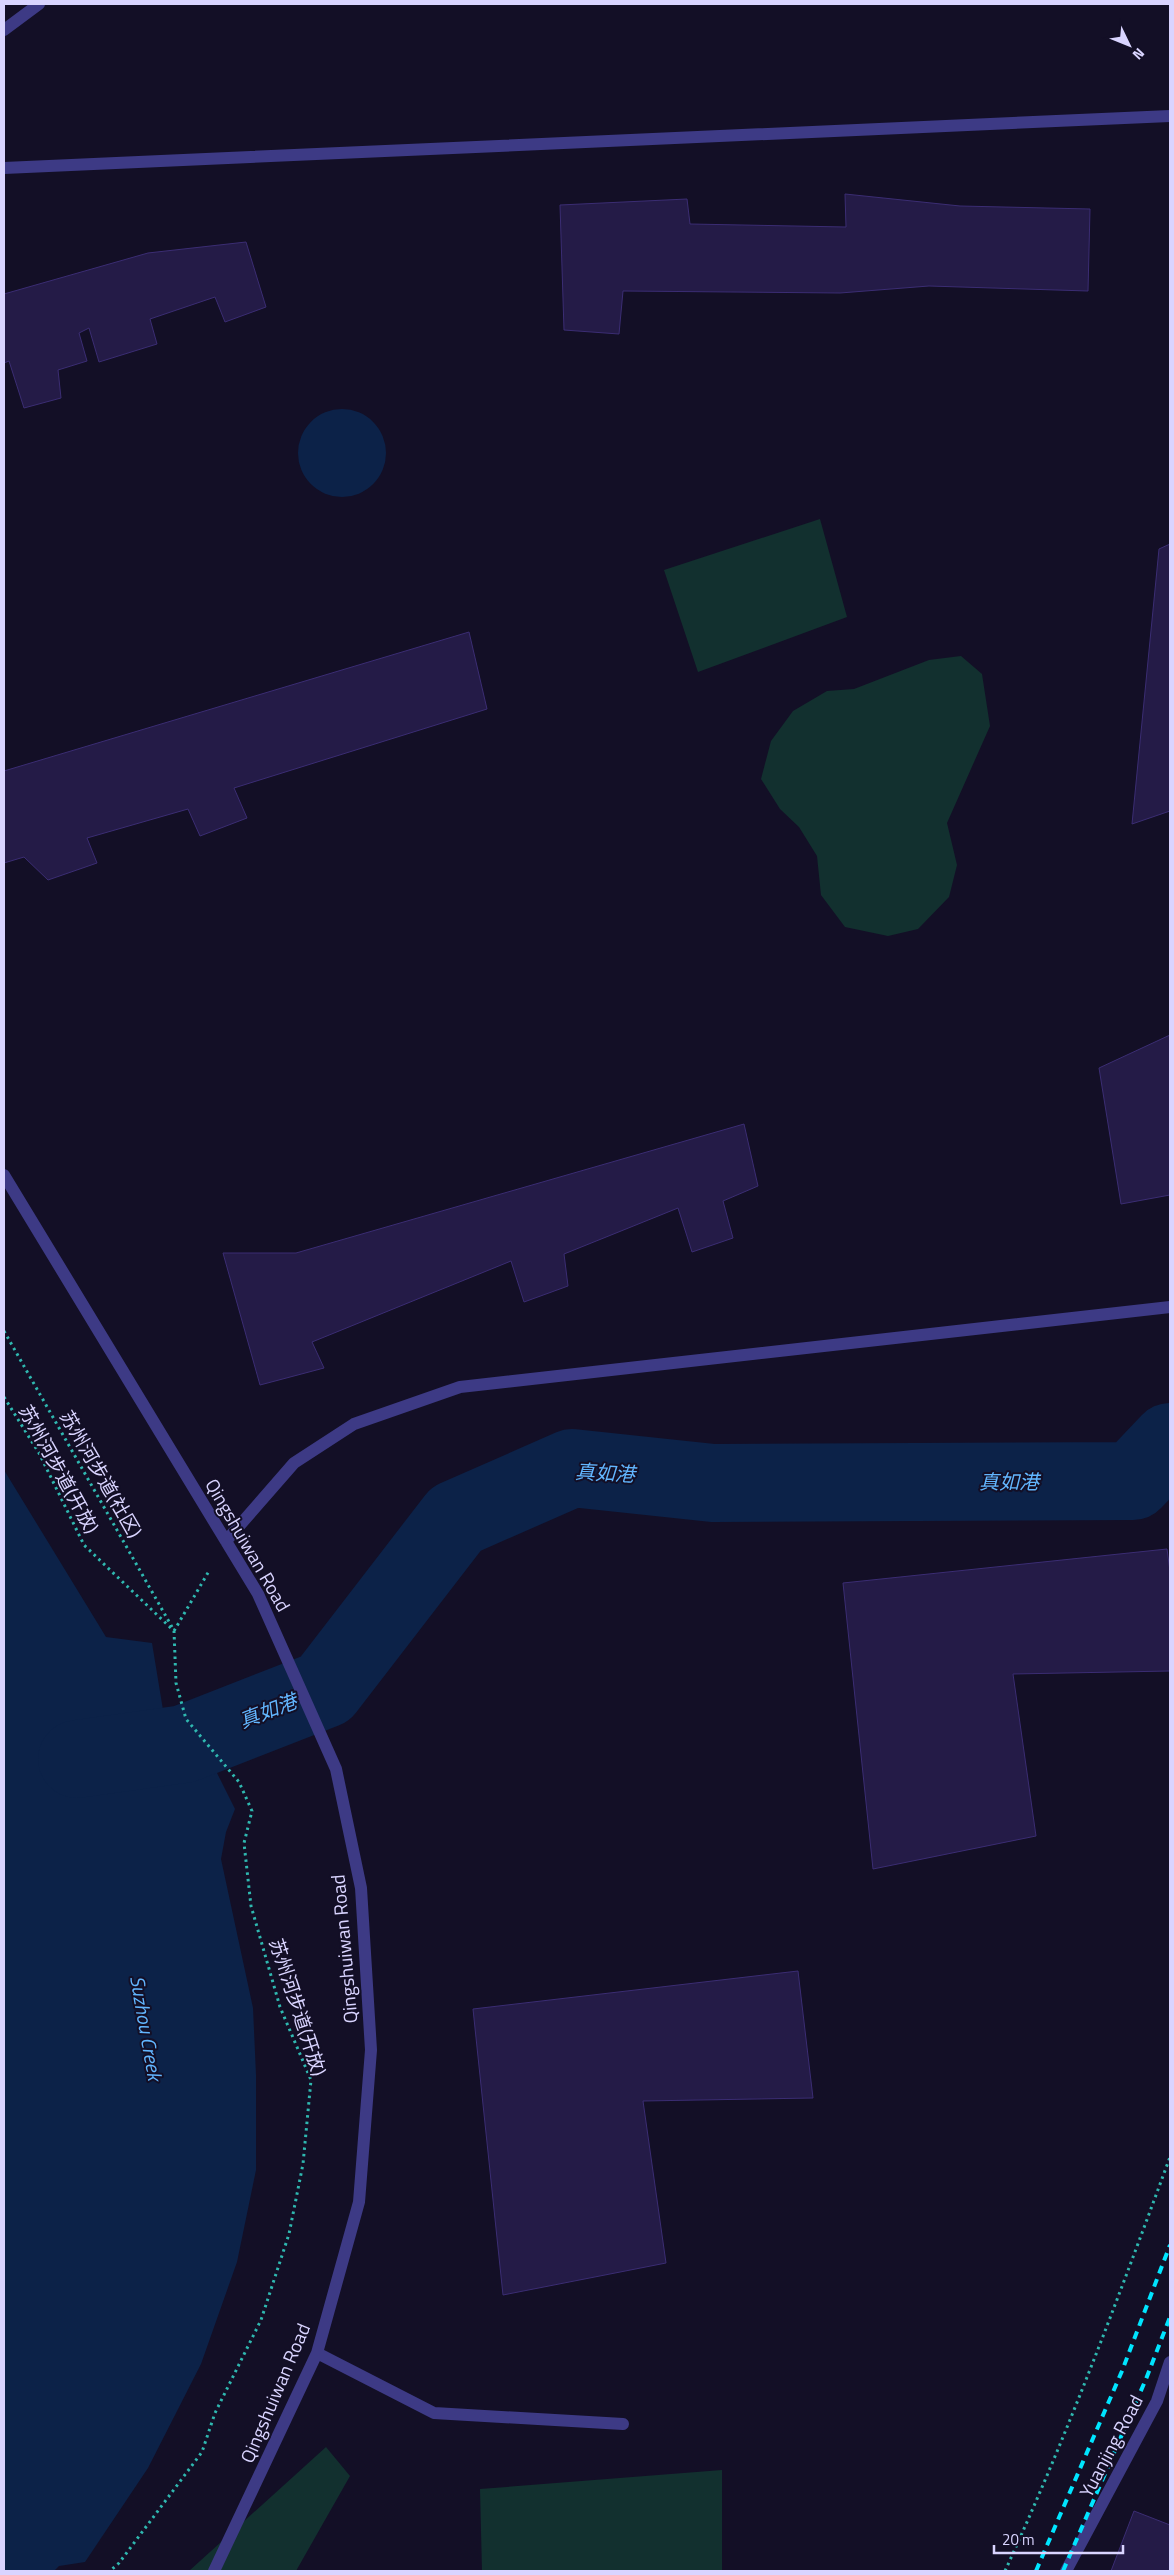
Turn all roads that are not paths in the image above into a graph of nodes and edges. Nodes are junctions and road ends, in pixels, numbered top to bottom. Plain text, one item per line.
1 (39, 4) edge
2 (4, 30) edge
3 (1170, 116) edge
4 (4, 168) edge
5 (4, 1174) edge
6 (1170, 1307) edge
7 (226, 1541) junction
8 (317, 2353) junction
9 (1170, 2362) edge
10 (623, 2424) dead end
11 (214, 2571) edge
12 (1066, 2571) edge

1 - 2 street
3 - 4 street
5 - 7 street, Qingshuiwan Road
6 - 7 street
7 - 8 street, Qingshuiwan Road
8 - 10 street
8 - 11 street, Qingshuiwan Road
9 - 12 street, Yuanjing Road

